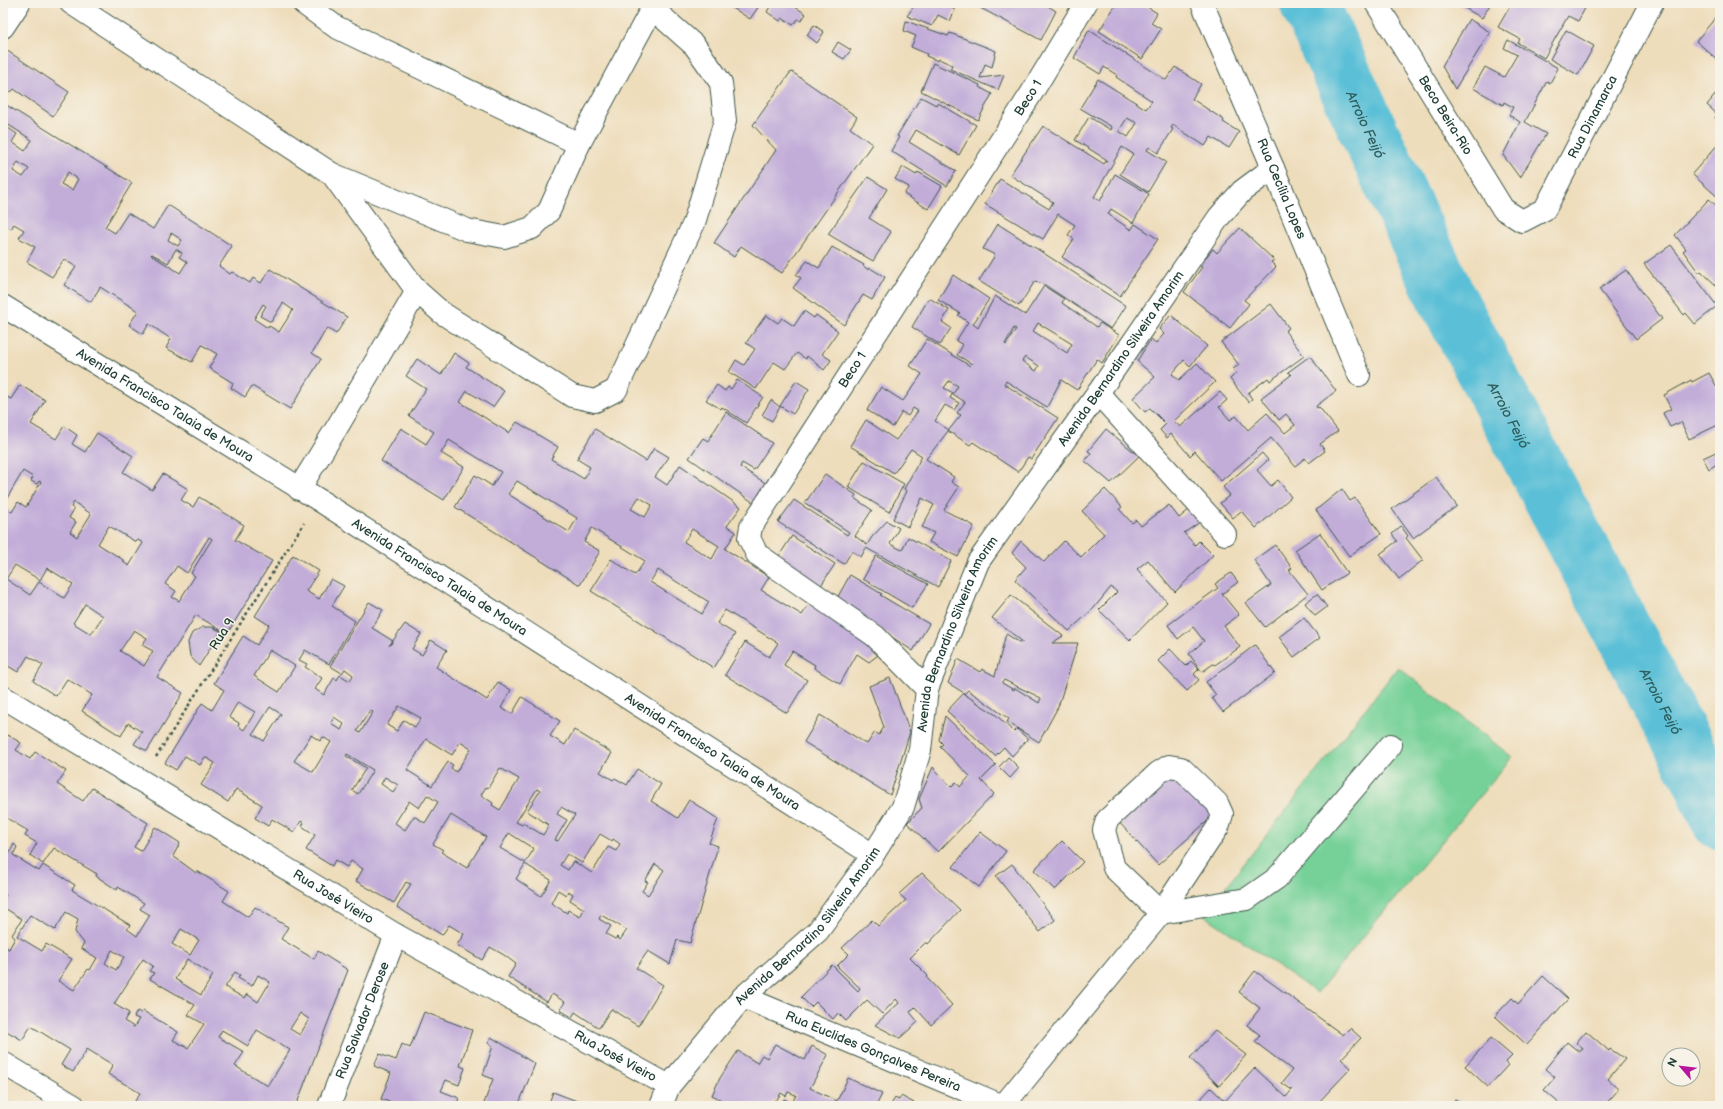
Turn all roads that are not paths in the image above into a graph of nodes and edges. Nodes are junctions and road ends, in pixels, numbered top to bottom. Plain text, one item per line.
1 (19, 3) edge
2 (72, 3) edge
3 (303, 3) edge
4 (1086, 3) edge
5 (1202, 3) edge
6 (1376, 3) edge
7 (1652, 3) edge
8 (654, 6) edge
9 (3, 27) edge
10 (579, 144) junction
11 (1274, 168) junction
12 (332, 174) junction
13 (1522, 221) joint
14 (417, 291) junction
15 (3, 306) edge
16 (1359, 375) dead end
17 (1098, 393) junction
18 (299, 489) junction
19 (1225, 534) dead end
20 (927, 689) junction
21 (3, 697) edge
22 (1391, 745) dead end
23 (873, 855) junction
24 (1161, 913) junction
25 (396, 935) junction
26 (742, 997) junction
27 (3, 1063) edge
28 (665, 1096) edge
29 (74, 1106) edge
30 (329, 1106) edge
31 (1003, 1106) edge

1 - 9 street
2 - 12 street
3 - 10 street
4 - 20 street, Beco 1
5 - 11 street, Rua Cecília Lopes
6 - 13 street, Beco Beira-Rio
7 - 13 street, Rua Dinamarca
8 - 10 street
8 - 14 street
10 - 12 street
11 - 16 street, Rua Cecília Lopes
11 - 17 street, Avenida Bernardino Silveira Amorim
12 - 14 street
14 - 18 street
15 - 18 street, Avenida Francisco Talaia de Moura
17 - 19 street
17 - 20 street, Avenida Bernardino Silveira Amorim
18 - 23 street, Avenida Francisco Talaia de Moura
20 - 23 street, Avenida Bernardino Silveira Amorim
21 - 25 street, Rua José Vieiro
22 - 24 street
23 - 26 street, Avenida Bernardino Silveira Amorim
24 - 24 street
24 - 31 street
25 - 28 street, Rua José Vieiro
25 - 30 street, Rua Salvador Derose
26 - 28 street, Avenida Bernardino Silveira Amorim
26 - 31 street, Rua Euclides Gonçalves Pereira
27 - 29 street

